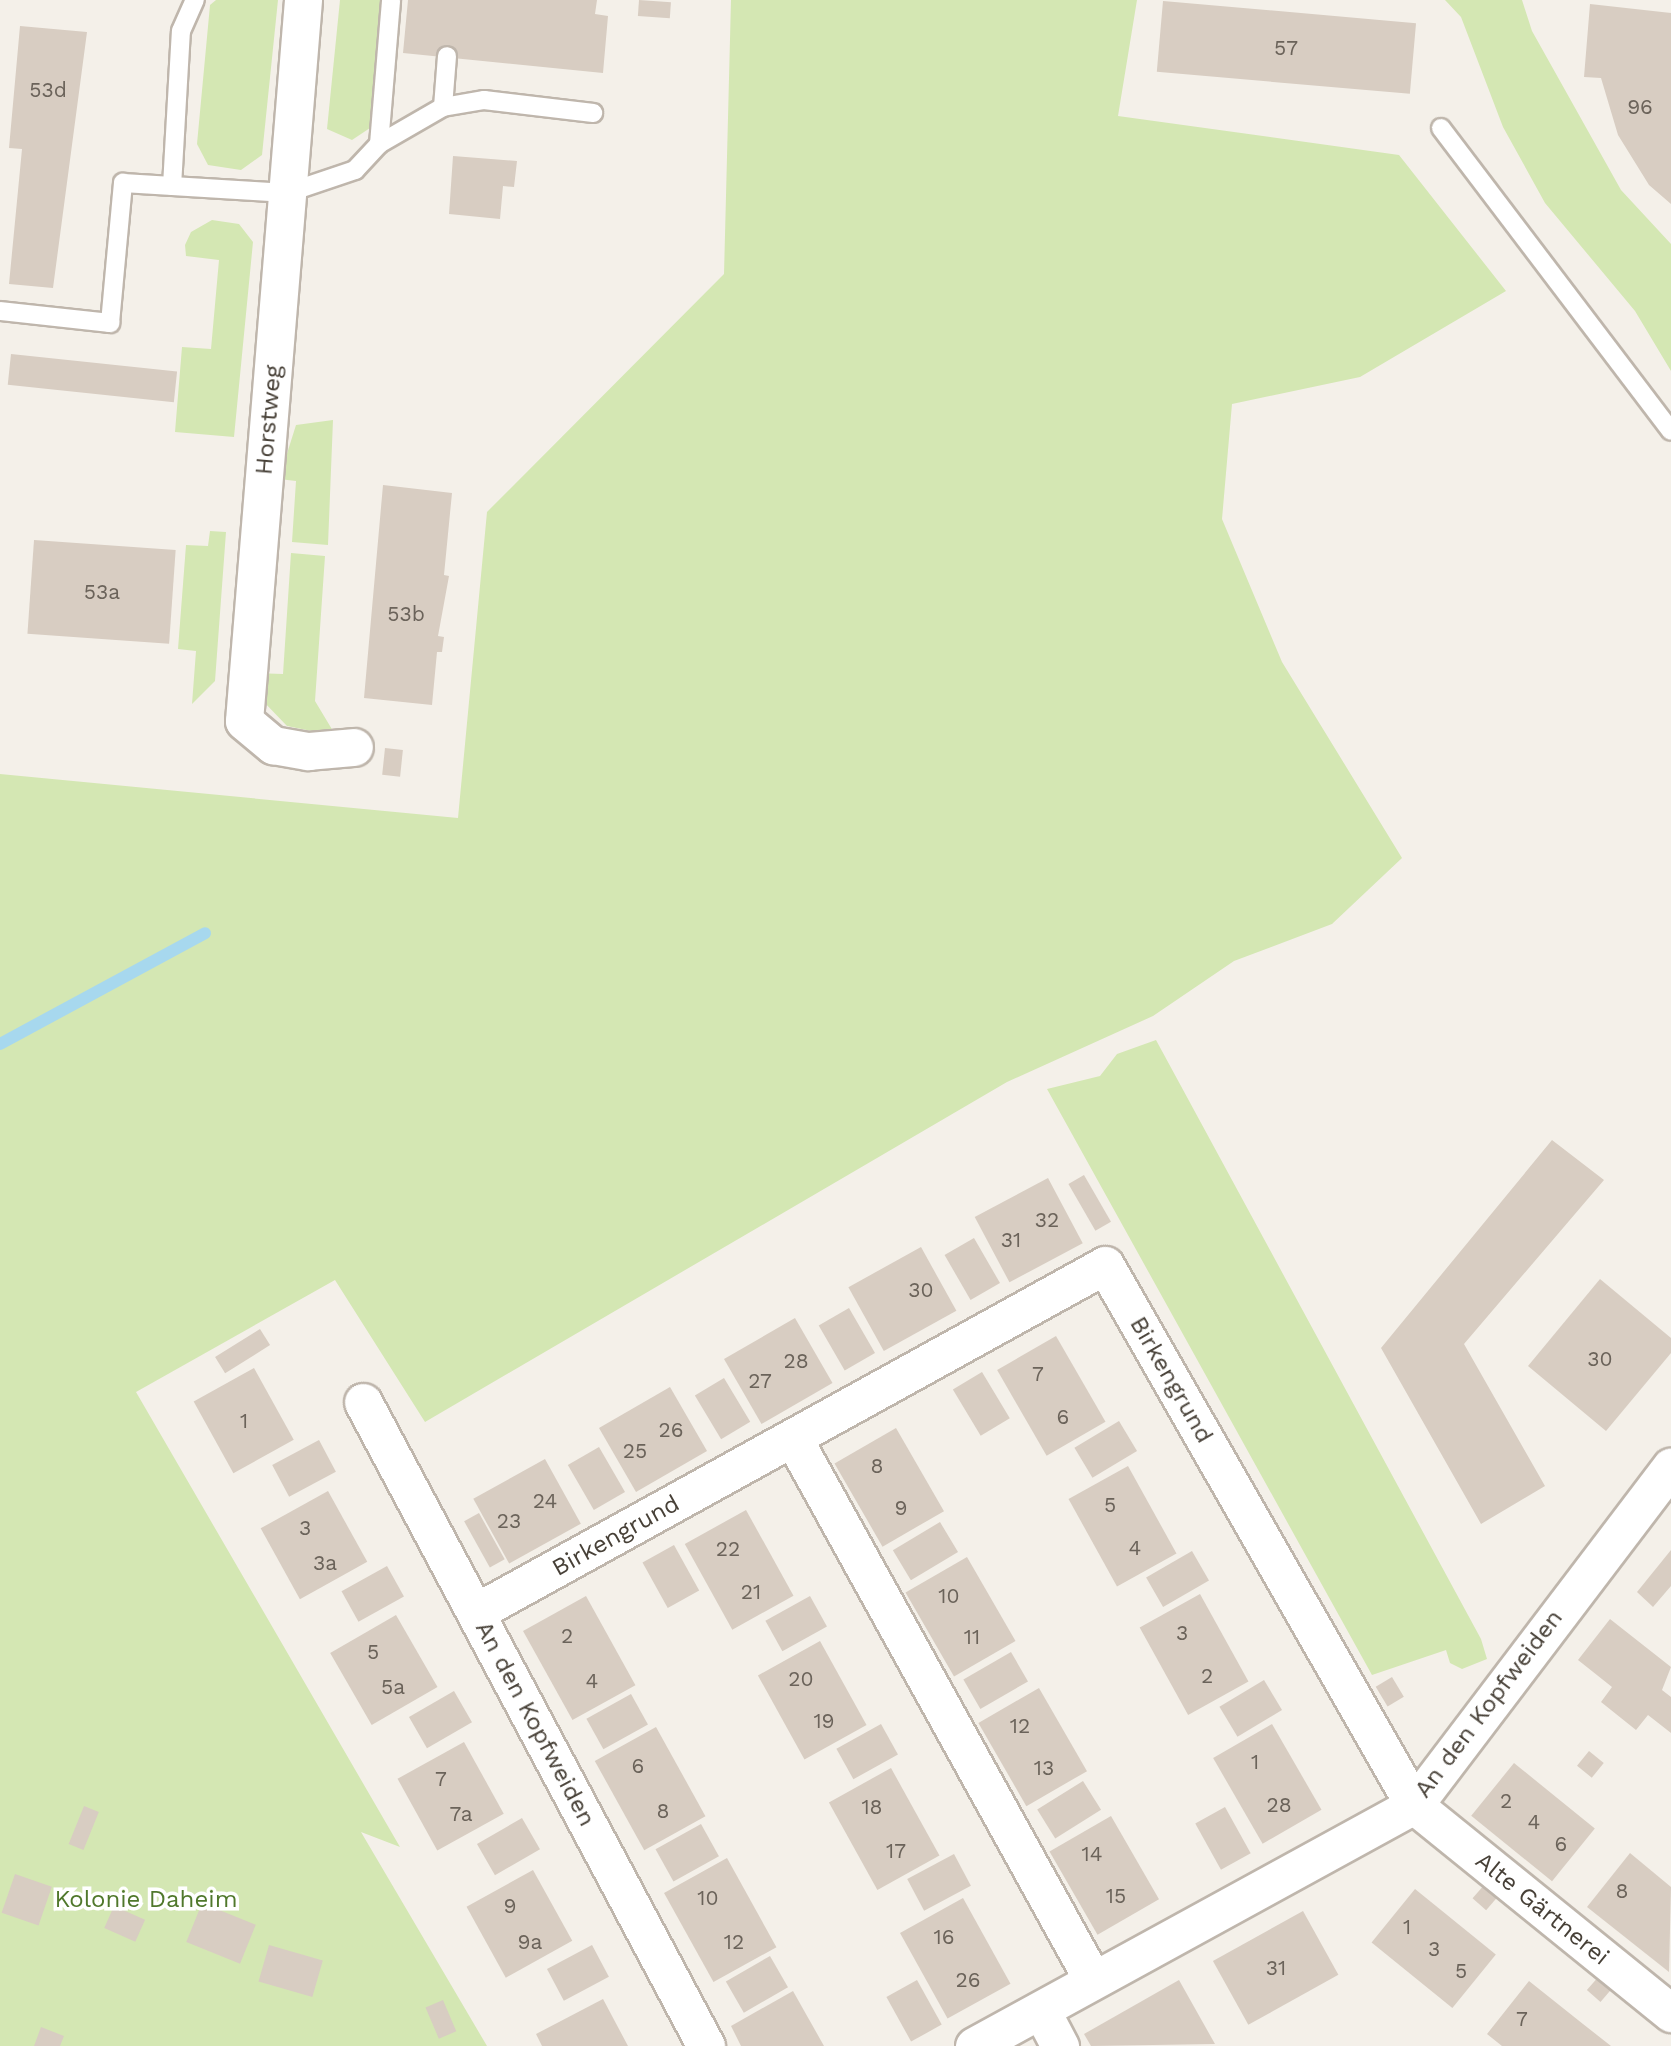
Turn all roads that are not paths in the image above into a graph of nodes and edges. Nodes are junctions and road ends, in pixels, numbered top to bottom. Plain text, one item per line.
1 (303, 0) edge
2 (391, 0) edge
3 (190, 1) edge
4 (447, 56) dead end
5 (443, 107) junction
6 (593, 113) dead end
7 (1441, 128) dead end
8 (379, 144) junction
9 (172, 186) junction
10 (287, 193) junction
11 (0, 312) edge
12 (1671, 430) edge
13 (354, 747) dead end
14 (363, 1402) dead end
15 (793, 1438) junction
16 (1671, 1467) edge
17 (476, 1612) junction
18 (1413, 1805) junction
19 (1093, 1980) junction
20 (1041, 2010) junction
21 (1671, 2013) edge
22 (706, 2046) edge
23 (974, 2046) edge
24 (1060, 2046) edge

1 - 10 street, Horstweg
2 - 8 lane
3 - 9 lane
4 - 5 lane
5 - 6 lane
5 - 8 lane
7 - 12 lane
8 - 10 lane
9 - 10 lane
9 - 11 lane
10 - 13 street, Horstweg
14 - 17 street, An den Kopfweiden
15 - 17 street, Birkengrund
15 - 18 street, Birkengrund
15 - 19 street
16 - 18 street, An den Kopfweiden
17 - 22 street, An den Kopfweiden
18 - 19 street, An den Kopfweiden
18 - 21 street, Alte Gärtnerei
19 - 20 street, An den Kopfweiden
20 - 23 street, An den Kopfweiden
20 - 24 street

